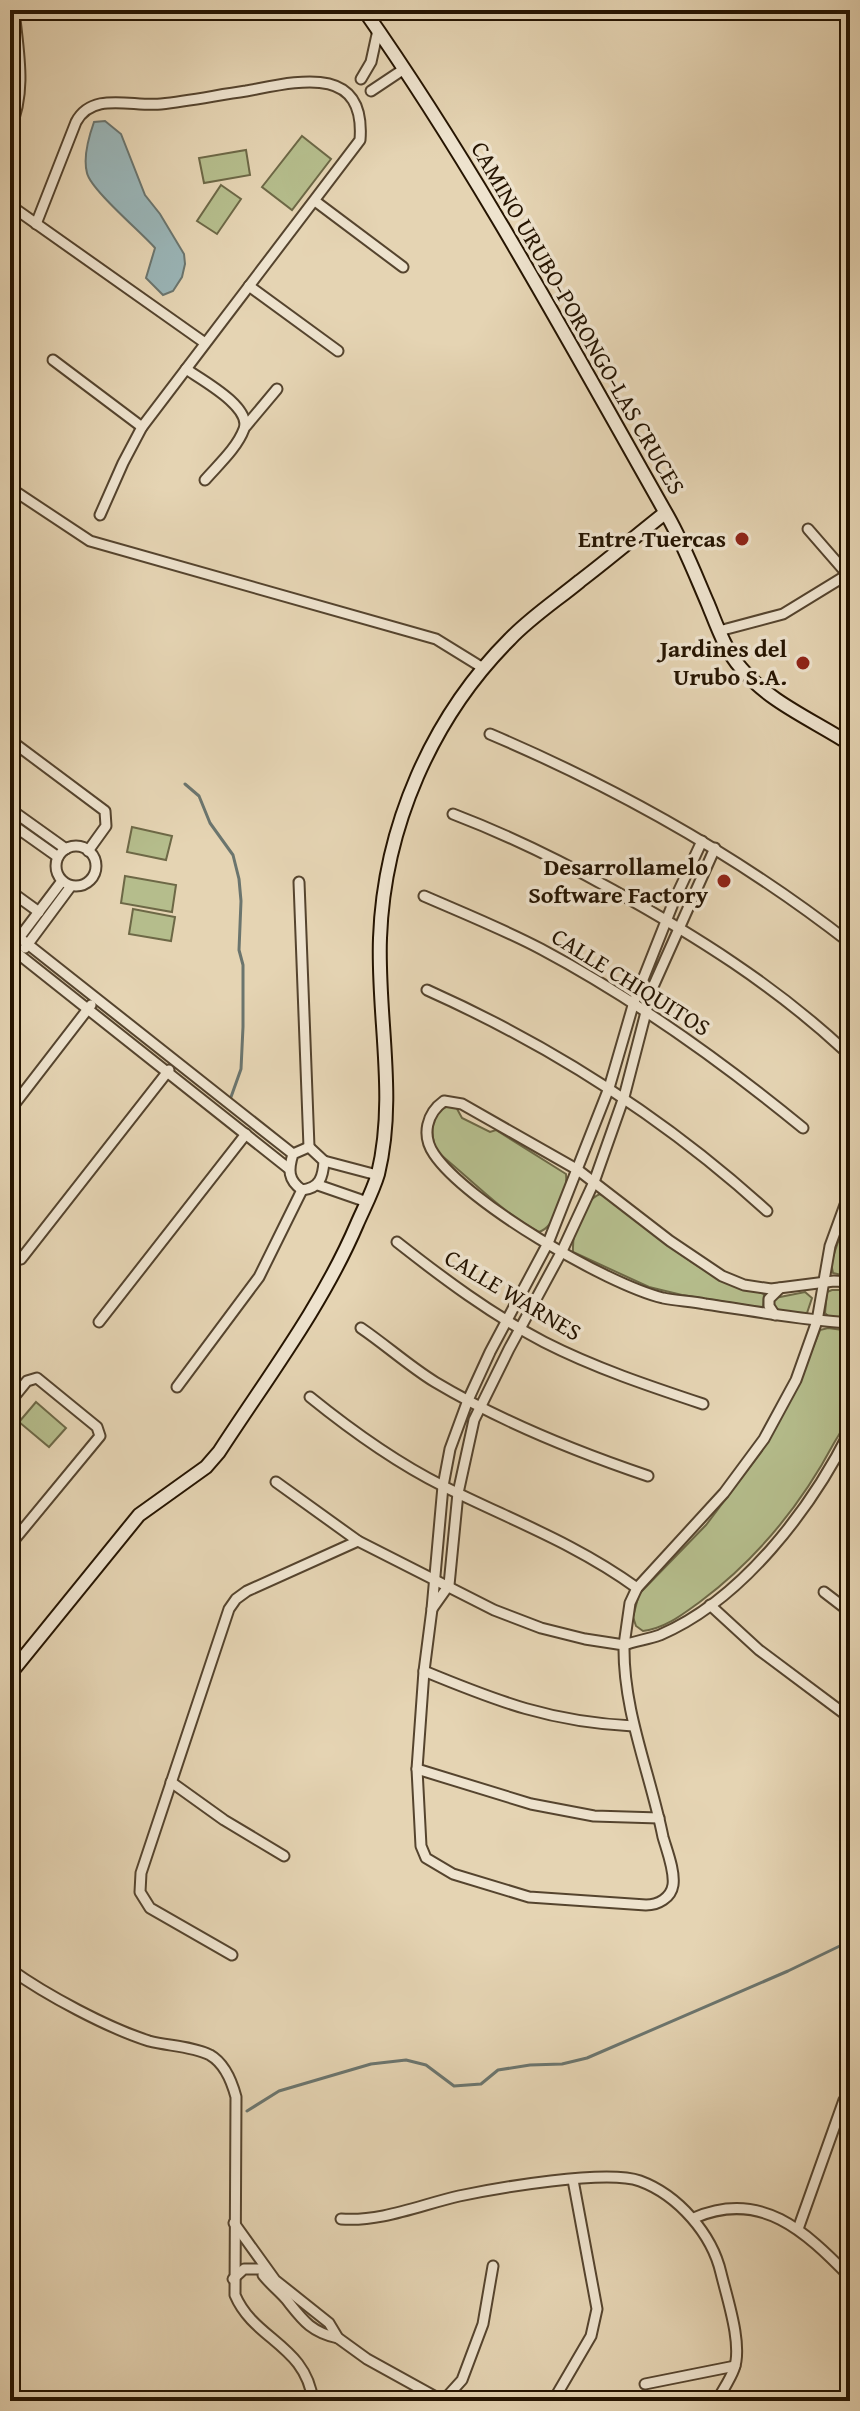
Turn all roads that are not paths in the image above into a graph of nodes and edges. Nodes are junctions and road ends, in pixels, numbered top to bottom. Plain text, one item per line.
1 (14, 10) edge
2 (364, 10) edge
3 (378, 30) junction
4 (404, 69) junction
5 (343, 92) junction
6 (355, 105) junction
7 (10, 129) edge
8 (315, 201) junction
9 (14, 208) dead end
10 (36, 224) junction
11 (403, 267) dead end
12 (249, 286) junction
13 (205, 343) junction
14 (338, 351) dead end
15 (53, 360) dead end
16 (186, 369) junction
17 (277, 389) dead end
18 (243, 412) junction
19 (257, 415) junction
20 (246, 426) junction
21 (142, 427) junction
22 (205, 480) dead end
23 (10, 488) edge
24 (665, 513) junction
25 (100, 515) dead end
26 (808, 529) dead end
27 (849, 577) edge
28 (719, 631) junction
29 (483, 668) junction
30 (490, 734) dead end
31 (10, 740) edge
32 (850, 744) edge
33 (10, 809) edge
34 (453, 814) dead end
35 (10, 823) edge
36 (702, 841) junction
37 (715, 848) junction
38 (66, 849) junction
39 (88, 851) junction
40 (58, 857) junction
41 (299, 882) dead end
42 (66, 883) junction
43 (10, 891) edge
44 (424, 896) dead end
45 (39, 912) junction
46 (668, 920) junction
47 (680, 927) junction
48 (24, 941) junction
49 (850, 943) edge
50 (13, 953) edge
51 (427, 990) dead end
52 (97, 998) junction
53 (634, 1002) junction
54 (89, 1009) junction
55 (646, 1010) junction
56 (844, 1050) dead end
57 (176, 1061) junction
58 (168, 1072) junction
59 (609, 1088) junction
60 (624, 1097) junction
61 (10, 1110) edge
62 (803, 1128) dead end
63 (246, 1134) junction
64 (309, 1147) junction
65 (293, 1154) junction
66 (324, 1161) junction
67 (288, 1168) junction
68 (578, 1170) junction
69 (377, 1175) junction
70 (594, 1182) junction
71 (318, 1185) junction
72 (302, 1190) junction
73 (850, 1191) edge
74 (367, 1202) junction
75 (767, 1211) dead end
76 (397, 1242) dead end
77 (548, 1243) junction
78 (562, 1251) junction
79 (21, 1259) dead end
80 (822, 1282) junction
81 (850, 1282) edge
82 (780, 1288) junction
83 (775, 1315) junction
84 (508, 1321) junction
85 (817, 1321) junction
86 (99, 1322) dead end
87 (850, 1323) edge
88 (520, 1327) junction
89 (361, 1328) dead end
90 (177, 1387) dead end
91 (310, 1397) dead end
92 (468, 1400) junction
93 (10, 1402) edge
94 (703, 1404) dead end
95 (480, 1406) junction
96 (850, 1431) edge
97 (648, 1476) dead end
98 (276, 1482) dead end
99 (443, 1486) junction
100 (458, 1493) junction
101 (358, 1541) junction
102 (10, 1545) edge
103 (434, 1579) junction
104 (449, 1585) junction
105 (637, 1588) junction
106 (824, 1592) dead end
107 (710, 1605) junction
108 (432, 1609) junction
109 (850, 1612) edge
110 (624, 1645) junction
111 (424, 1671) junction
112 (10, 1674) edge
113 (850, 1718) edge
114 (633, 1726) junction
115 (417, 1769) junction
116 (171, 1782) junction
117 (659, 1818) junction
118 (284, 1856) dead end
119 (232, 1955) dead end
120 (10, 1969) edge
121 (850, 2106) edge
122 (573, 2180) junction
123 (694, 2218) junction
124 (341, 2219) dead end
125 (234, 2223) junction
126 (798, 2229) junction
127 (234, 2242) junction
128 (493, 2266) dead end
129 (259, 2269) junction
130 (850, 2277) edge
131 (233, 2279) junction
132 (338, 2338) junction
133 (735, 2366) junction
134 (645, 2384) dead end
135 (313, 2401) edge
136 (443, 2401) edge
137 (553, 2401) edge
138 (717, 2401) edge

1 - 7 street
2 - 3 street, CAMINO URUBO-PORONGO-LAS CRUCES
3 - 4 street, CAMINO URUBO-PORONGO-LAS CRUCES
3 - 5 street
4 - 6 street
4 - 24 street, CAMINO URUBO-PORONGO-LAS CRUCES
5 - 6 street
5 - 10 street
6 - 8 street
8 - 11 street
8 - 12 street
9 - 10 street
10 - 13 street
12 - 13 street
12 - 14 street
13 - 16 street
15 - 21 street
16 - 18 street
16 - 21 street
17 - 19 street
18 - 19 street
18 - 20 street
19 - 20 street
20 - 22 street
21 - 25 street
23 - 29 street
24 - 28 street, CAMINO URUBO-PORONGO-LAS CRUCES
24 - 29 street
26 - 27 street
27 - 28 street
28 - 32 street, CAMINO URUBO-PORONGO-LAS CRUCES
29 - 69 street
30 - 36 street
31 - 39 street
33 - 38 street
34 - 46 street
35 - 40 street
36 - 37 street
36 - 46 street
37 - 47 street
37 - 49 street
38 - 39 street
38 - 40 street
39 - 42 street
40 - 42 street
41 - 64 street
42 - 45 street
42 - 48 street
43 - 45 street
44 - 53 street, CALLE CHIQUITOS
45 - 48 street
46 - 47 street
46 - 53 street
47 - 55 street
47 - 56 street
48 - 50 street
48 - 52 street
50 - 54 street
51 - 59 street
52 - 54 street
52 - 57 street
53 - 55 street, CALLE CHIQUITOS
53 - 59 street
54 - 58 street
54 - 61 street
55 - 60 street
55 - 62 street, CALLE CHIQUITOS
57 - 58 street
57 - 65 street
58 - 63 street
58 - 79 street
59 - 60 street
59 - 68 street
60 - 70 street
60 - 75 street
63 - 67 street
63 - 86 street
64 - 65 street
64 - 66 street
65 - 67 street
66 - 69 street
66 - 71 street
67 - 72 street
68 - 70 street
68 - 77 street
68 - 77 street
69 - 74 street
70 - 78 street
70 - 82 street
71 - 72 street
71 - 74 street
72 - 90 street
73 - 80 street
74 - 112 street
76 - 84 street, CALLE WARNES
77 - 78 street
77 - 84 street
78 - 83 street
78 - 88 street
80 - 81 street
80 - 82 street
80 - 85 street
82 - 83 street
83 - 85 street
84 - 88 street, CALLE WARNES
84 - 92 street
85 - 87 street
85 - 105 street
88 - 94 street, CALLE WARNES
88 - 95 street
89 - 92 street
91 - 99 street
92 - 95 street
92 - 99 street
93 - 102 street
95 - 97 street
95 - 100 street
96 - 107 street
98 - 101 street
99 - 100 street
99 - 103 street
100 - 104 street
100 - 105 street
101 - 103 street
101 - 116 street
103 - 104 street
103 - 108 street
104 - 108 street
104 - 110 street
105 - 110 street
106 - 109 street
107 - 110 street
107 - 113 street
108 - 111 street
110 - 114 street
111 - 114 street
111 - 115 street
114 - 117 street
115 - 117 street
115 - 117 street
116 - 118 street
116 - 119 street
120 - 125 street
121 - 126 street
122 - 123 street
122 - 124 street
122 - 137 street
123 - 126 street
123 - 133 street
125 - 127 street
125 - 132 street
126 - 130 street
127 - 129 street
127 - 131 street
128 - 136 street
129 - 131 street
129 - 132 street
131 - 135 street
132 - 136 street
133 - 134 street
133 - 138 street

